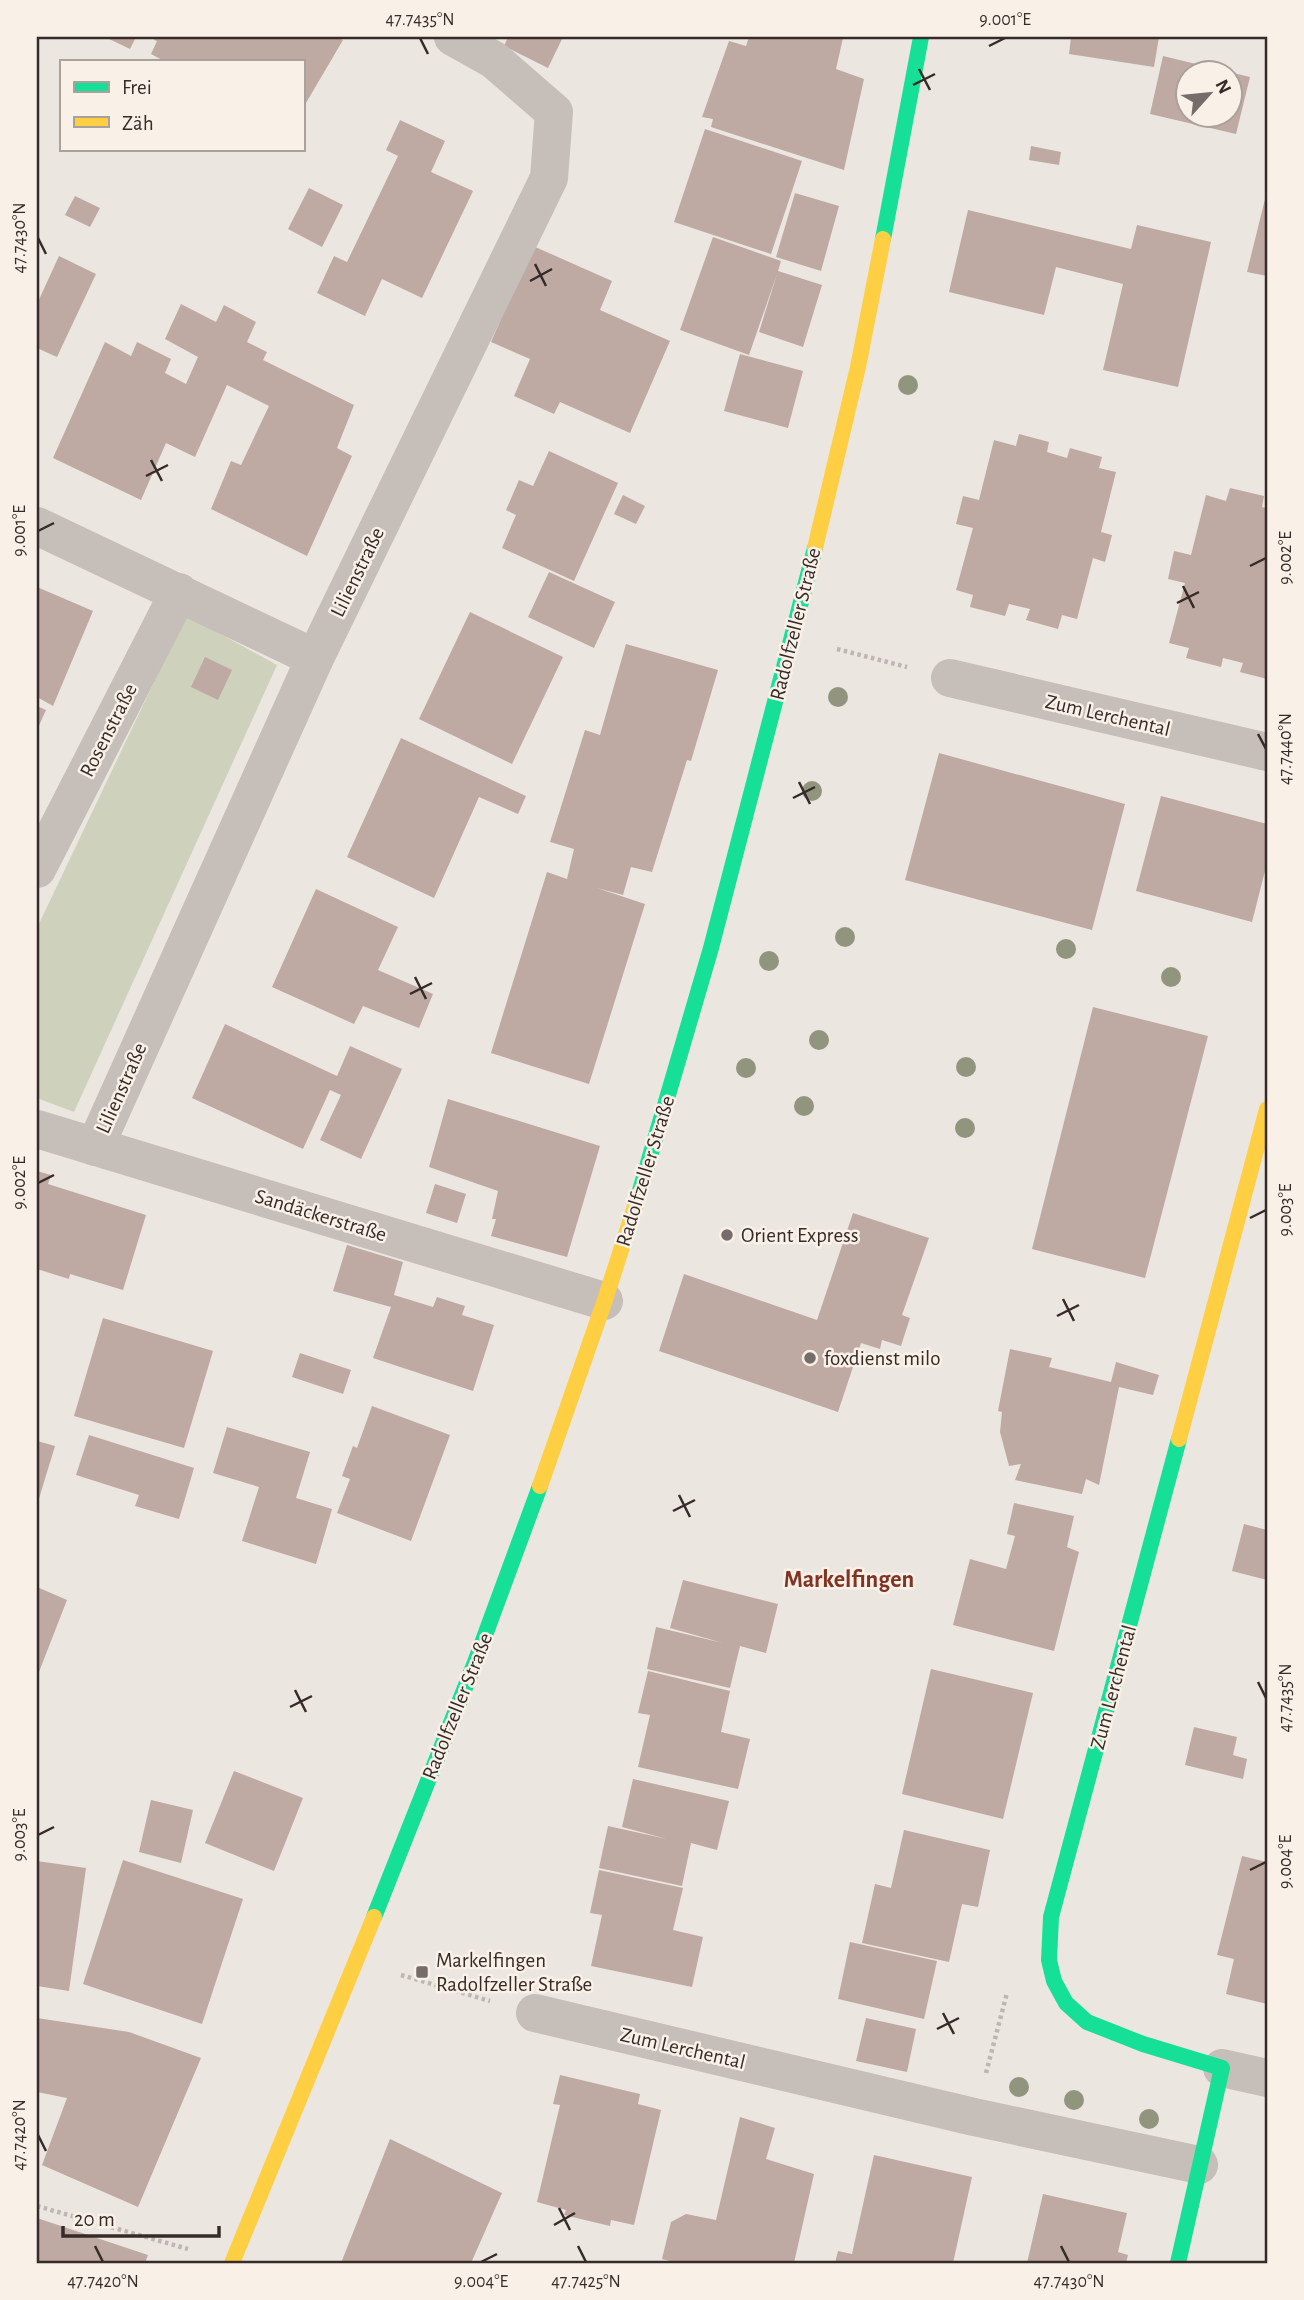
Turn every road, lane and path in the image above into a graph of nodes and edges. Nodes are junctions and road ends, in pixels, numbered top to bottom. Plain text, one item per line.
1 (453, 37) edge
2 (921, 37) edge
3 (37, 526) edge
4 (179, 592) junction
5 (792, 638) junction
6 (315, 658) junction
7 (950, 678) joint
8 (1267, 752) edge
9 (37, 869) edge
10 (1267, 1109) edge
11 (37, 1129) edge
12 (95, 1147) junction
13 (604, 1301) junction
14 (357, 1960) junction
15 (1009, 1987) dead end
16 (535, 2013) joint
17 (1222, 2068) junction
18 (1267, 2078) edge
19 (974, 2117) junction
20 (1199, 2165) junction
21 (37, 2206) edge
22 (232, 2262) edge
23 (1178, 2263) edge

1 - 6 street, Lilienstraße
2 - 5 street, Radolfzeller Straße
3 - 4 street
4 - 6 street
4 - 9 street, Rosenstraße
5 - 7 path
5 - 13 street, Radolfzeller Straße
6 - 12 street, Lilienstraße
7 - 8 street, Zum Lerchental
10 - 17 street, Zum Lerchental
11 - 12 street, Sandäckerstraße
12 - 13 street, Sandäckerstraße
13 - 14 street, Radolfzeller Straße
14 - 16 path
14 - 22 street, Radolfzeller Straße
15 - 19 path
16 - 19 street, Zum Lerchental
17 - 18 street
17 - 20 street
19 - 20 street, Zum Lerchental
20 - 23 street
21 - 22 path

